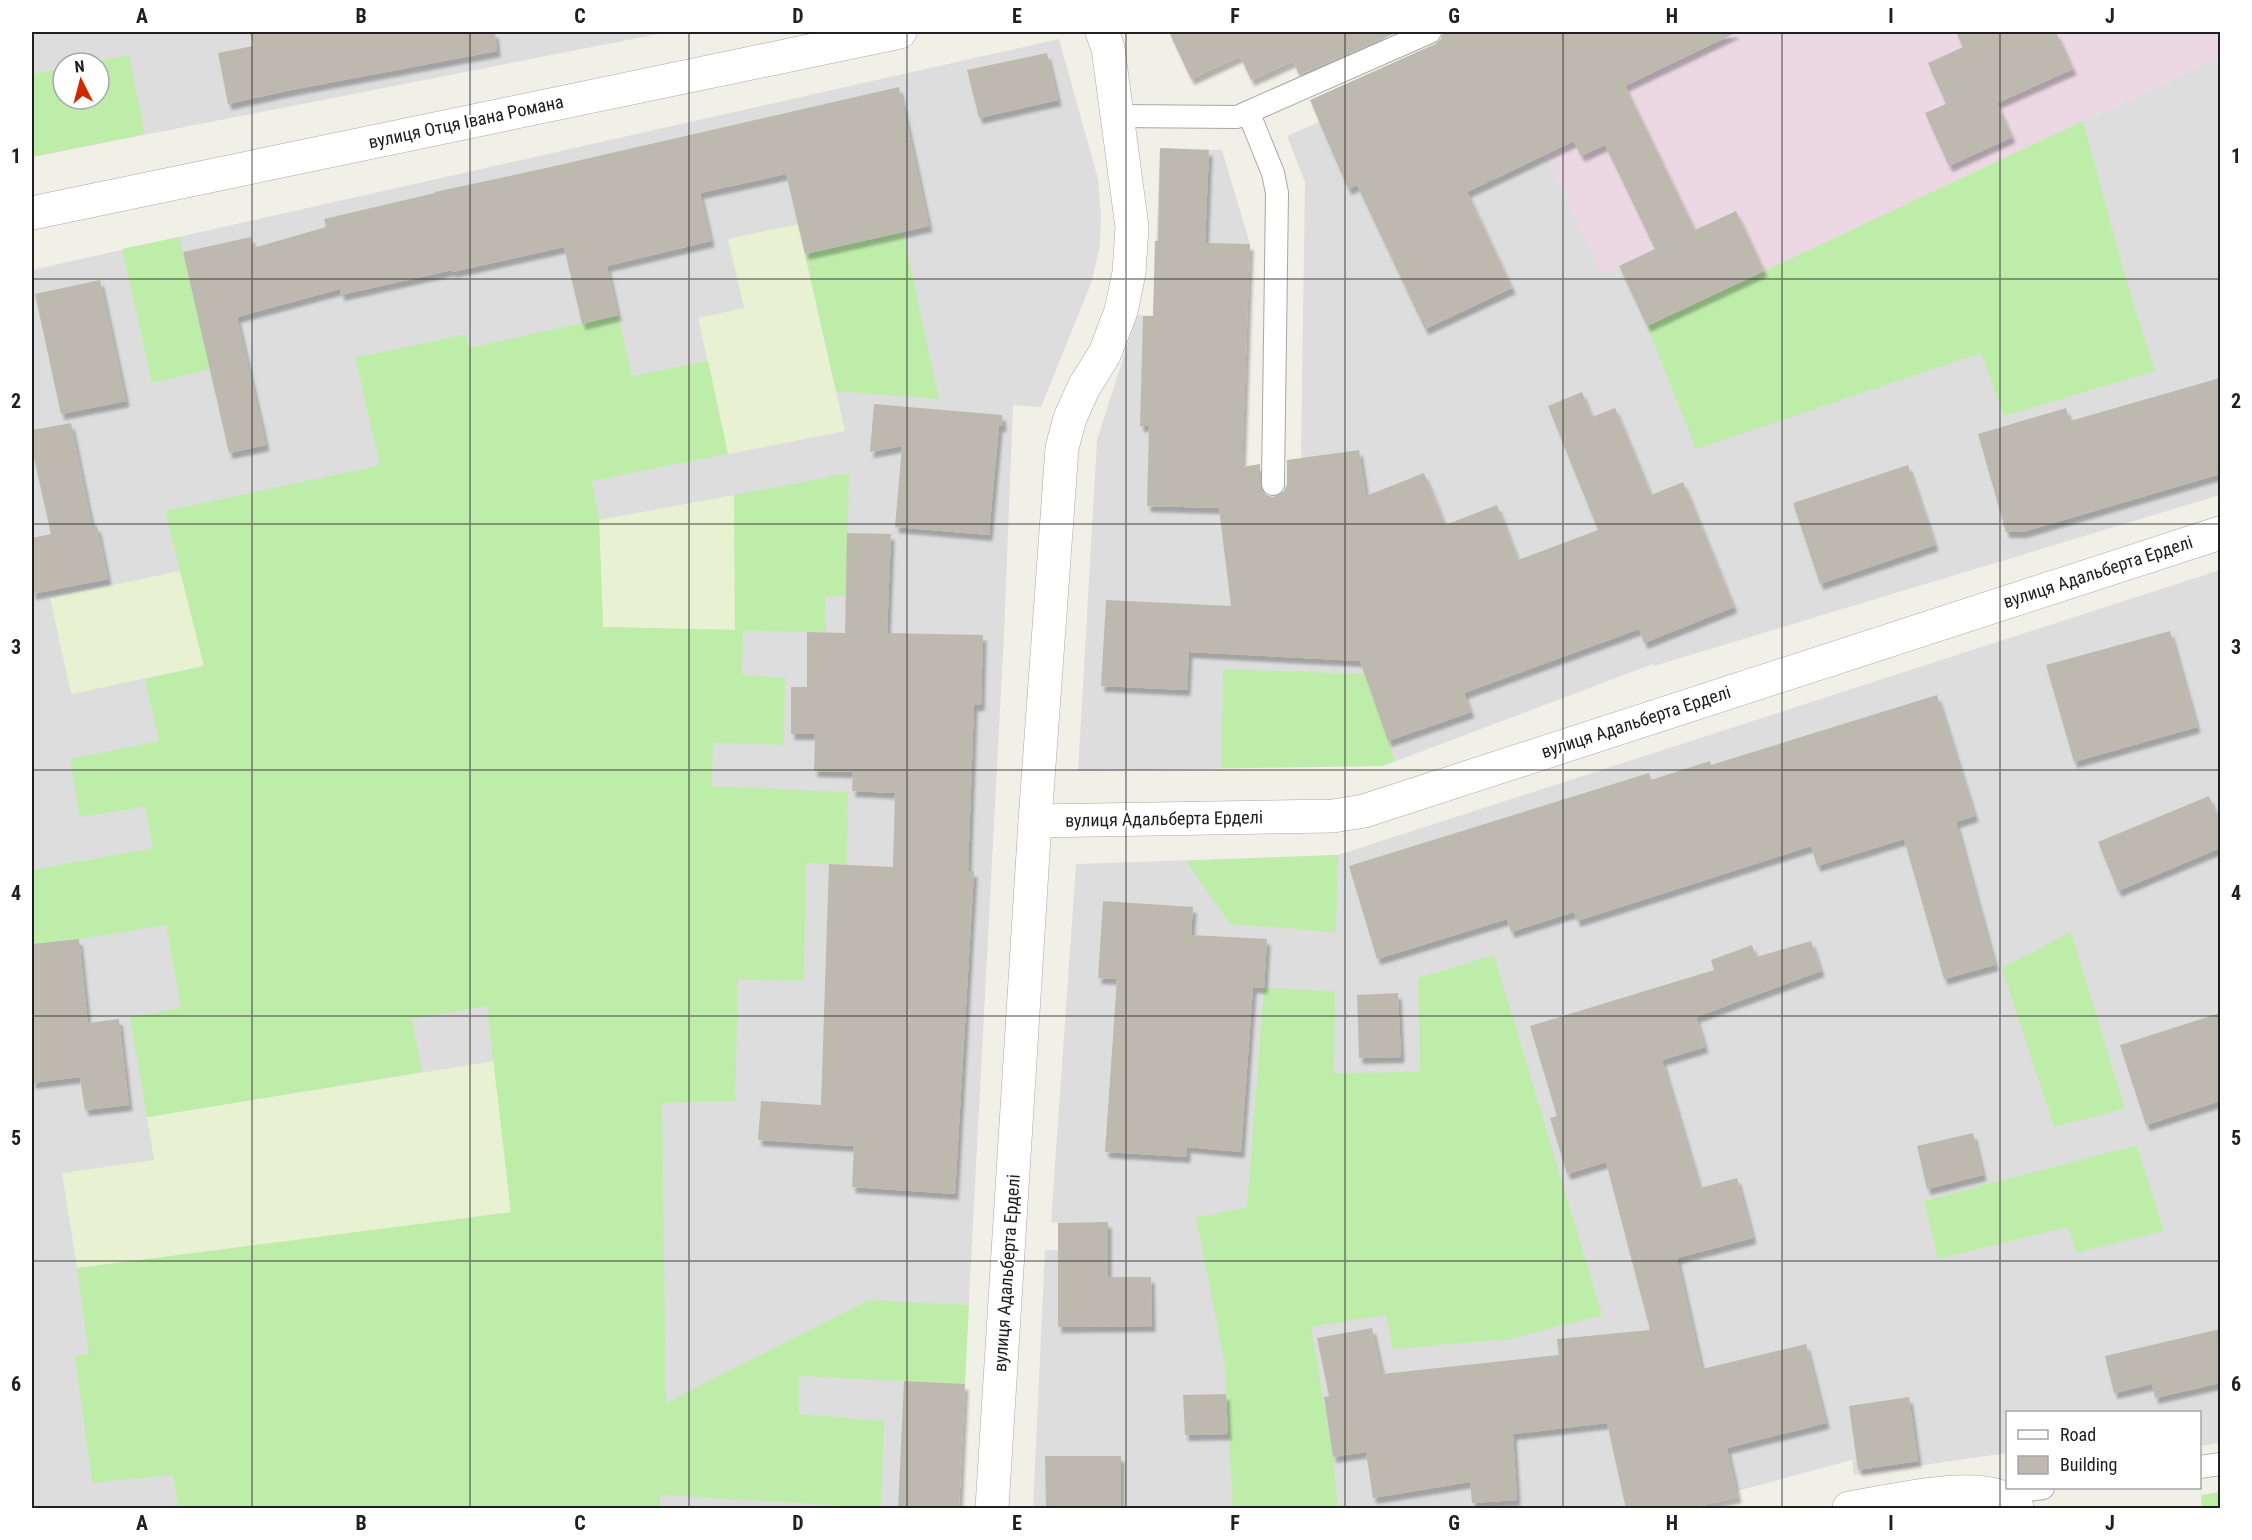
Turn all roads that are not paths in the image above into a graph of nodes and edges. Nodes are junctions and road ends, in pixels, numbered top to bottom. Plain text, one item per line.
1 (900, 32) edge
2 (1102, 32) edge
3 (1430, 32) edge
4 (1249, 114) junction
5 (1116, 116) junction
6 (32, 213) edge
7 (1273, 484) dead end
8 (2220, 533) edge
9 (1035, 821) junction
10 (2220, 1464) edge
11 (2201, 1467) edge
12 (2040, 1489) edge
13 (2006, 1501) edge
14 (992, 1509) edge
15 (1849, 1509) edge

1 - 6 street, вулиця Отця Івана Романа
2 - 5 street
3 - 4 lane
4 - 5 lane
4 - 7 lane
5 - 9 street, вулиця Адальберта Ерделі
8 - 9 street, вулиця Адальберта Ерделі
9 - 14 street, вулиця Адальберта Ерделі
10 - 11 lane
12 - 13 lane
13 - 15 street

